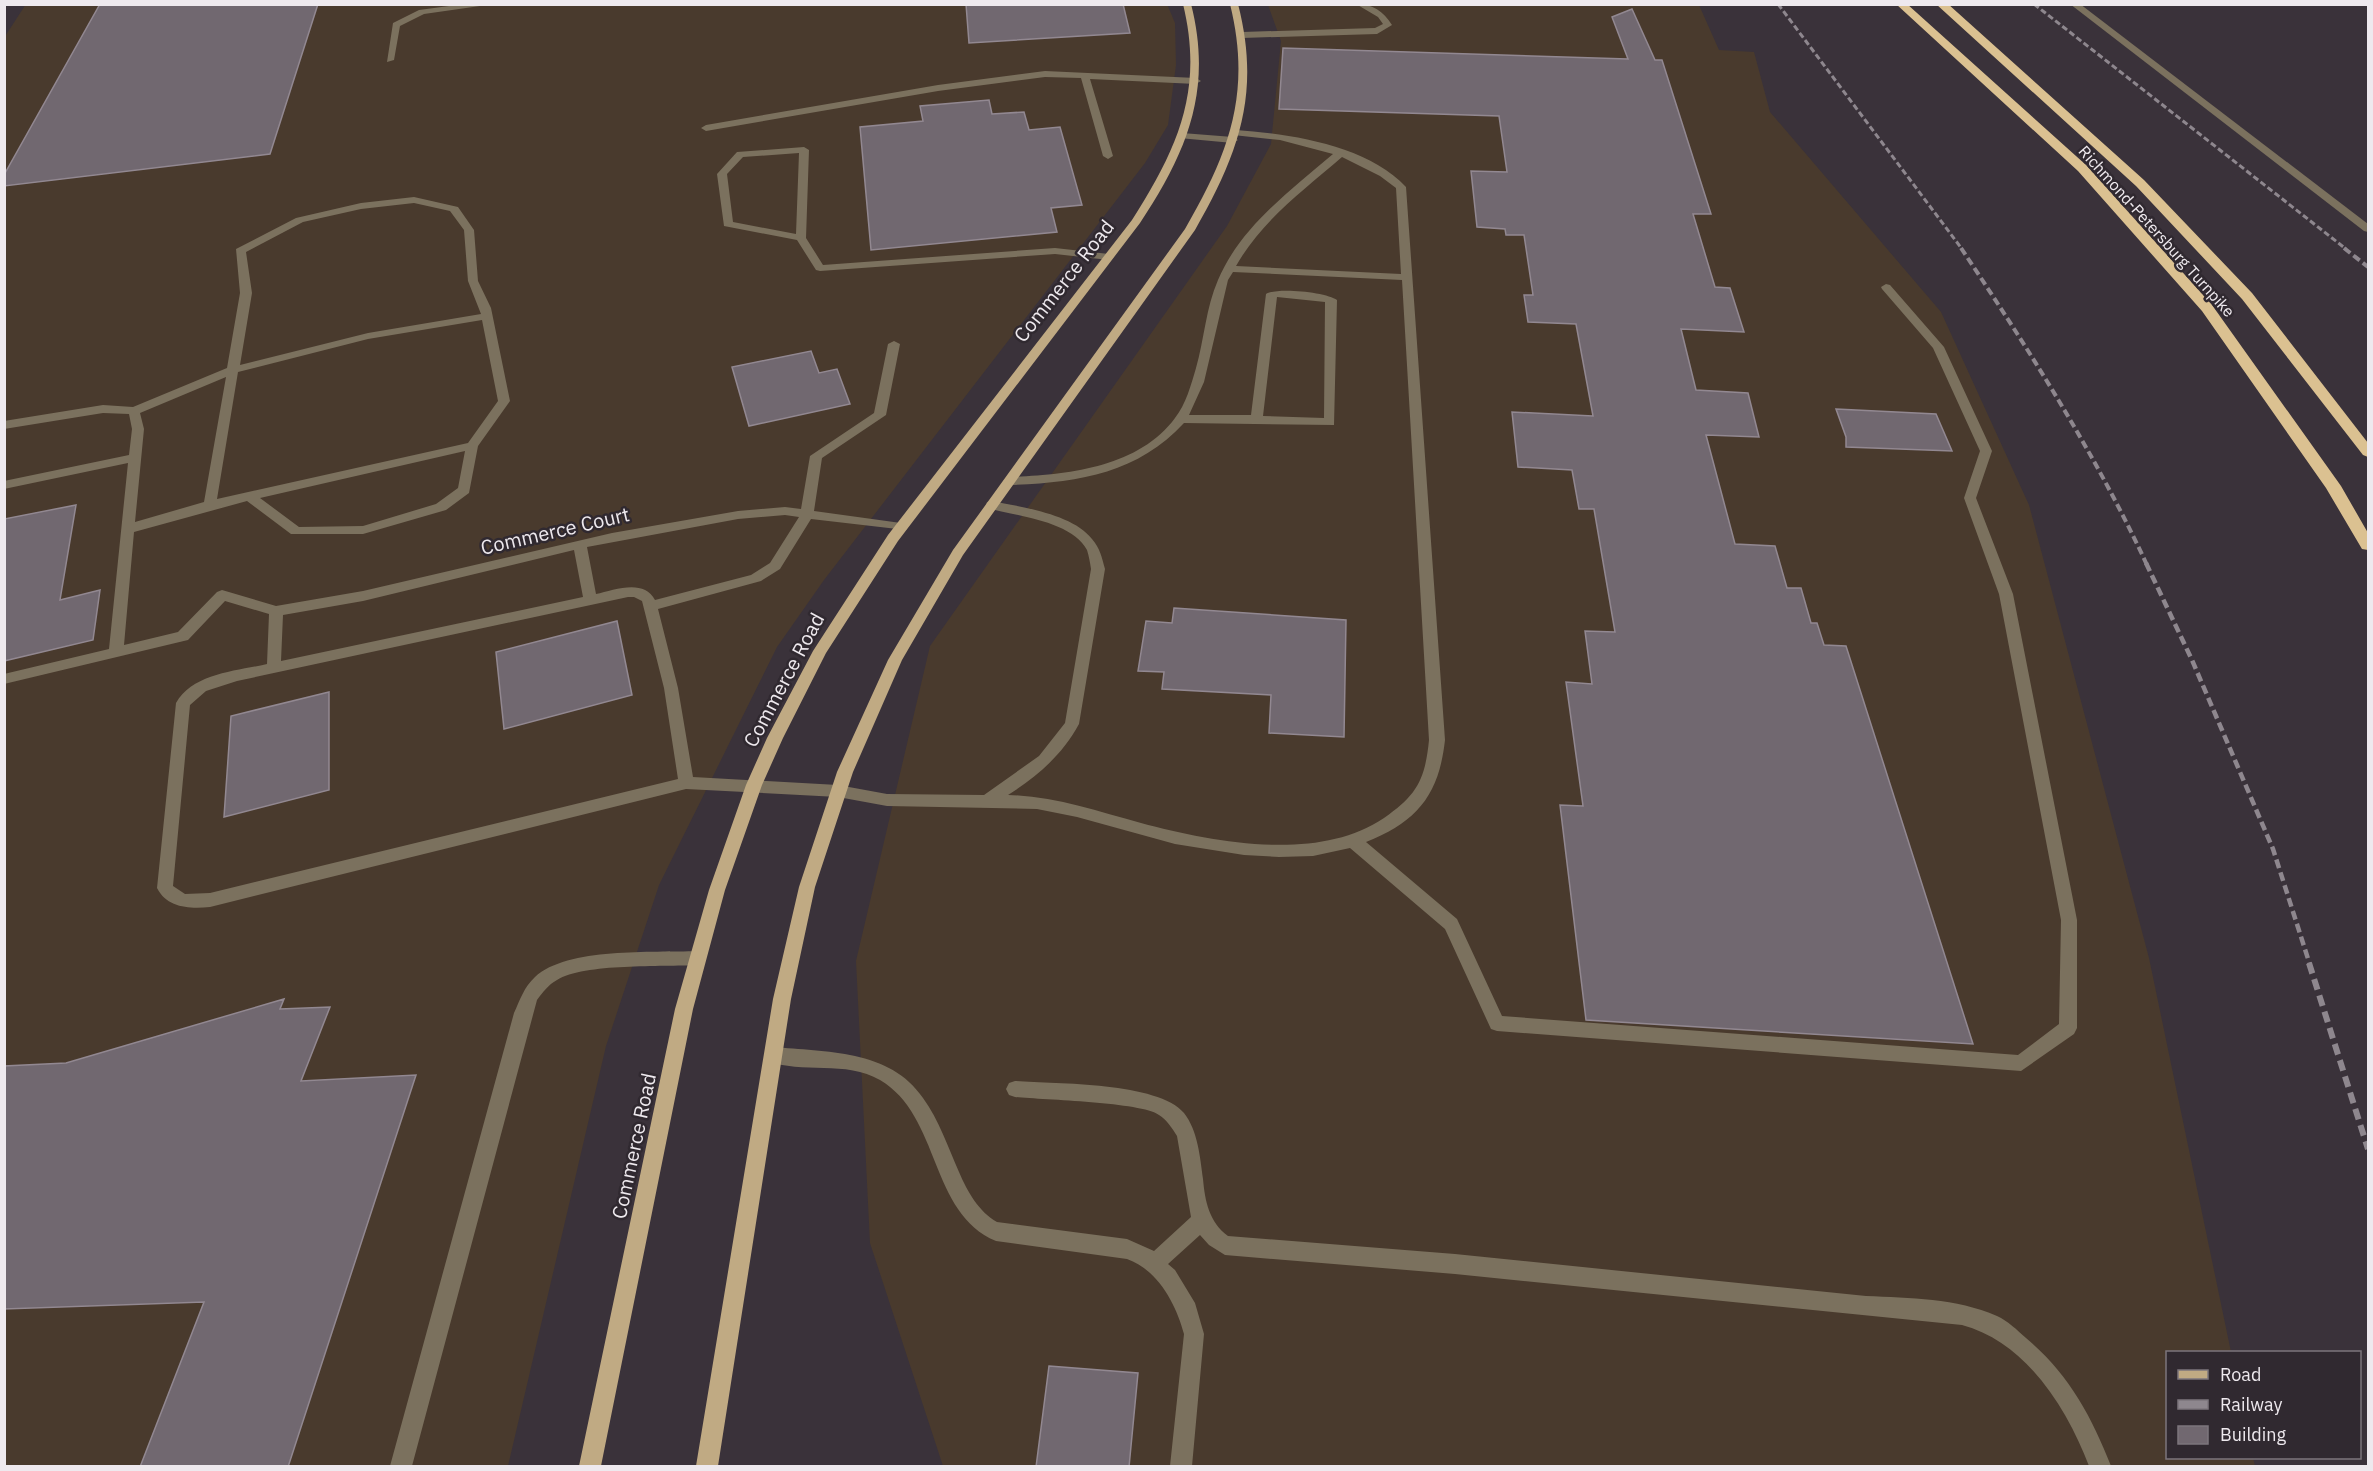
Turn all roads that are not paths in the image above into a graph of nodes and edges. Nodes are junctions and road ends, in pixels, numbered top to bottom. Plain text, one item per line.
1 (1187, 4) edge
2 (1234, 4) edge
3 (1360, 4) edge
4 (1901, 4) edge
5 (1941, 4) edge
6 (2074, 4) edge
7 (485, 5) edge
8 (1242, 35) junction
9 (390, 60) dead end
10 (1085, 76) junction
11 (1196, 81) junction
12 (706, 128) dead end
13 (1182, 136) junction
14 (1235, 137) junction
15 (1340, 153) junction
16 (1108, 156) dead end
17 (2368, 230) edge
18 (801, 238) junction
19 (1109, 257) junction
20 (1229, 270) junction
21 (1406, 277) junction
22 (1886, 287) dead end
23 (487, 316) junction
24 (894, 344) dead end
25 (233, 370) junction
26 (134, 411) junction
27 (1181, 419) junction
28 (1257, 419) junction
29 (4, 425) edge
30 (472, 446) junction
31 (2368, 452) edge
32 (135, 459) junction
33 (1009, 481) junction
34 (4, 485) edge
35 (249, 496) junction
36 (210, 505) junction
37 (992, 505) junction
38 (807, 514) junction
39 (901, 527) junction
40 (128, 529) junction
41 (580, 544) junction
42 (2368, 545) edge
43 (590, 600) junction
44 (649, 607) junction
45 (276, 611) junction
46 (116, 652) junction
47 (274, 668) junction
48 (6, 681) edge
49 (686, 783) junction
50 (754, 785) junction
51 (838, 790) junction
52 (984, 802) junction
53 (1354, 842) junction
54 (697, 958) junction
55 (773, 1055) junction
56 (1015, 1089) dead end
57 (1203, 1219) junction
58 (1154, 1264) junction
59 (401, 1467) edge
60 (590, 1467) edge
61 (707, 1467) edge
62 (1181, 1467) edge
63 (2100, 1467) edge

1 - 11 main road, Commerce Road
2 - 8 main road
3 - 8 street
4 - 42 highway, Richmond-Petersburg Turnpike
5 - 31 highway, Richmond-Petersburg Turnpike
6 - 17 street
7 - 9 street
8 - 14 main road
10 - 11 street
10 - 12 street
10 - 16 street
11 - 13 main road, Commerce Road
13 - 14 street
13 - 19 main road, Commerce Road
14 - 15 street
14 - 33 main road
15 - 20 street
15 - 21 street
18 - 18 street
18 - 19 street
19 - 39 main road, Commerce Road
20 - 21 street
20 - 27 street
21 - 53 street
22 - 53 street
23 - 25 street
23 - 25 street
23 - 30 street
24 - 38 street
25 - 26 street
25 - 36 street
26 - 29 street
26 - 32 street
27 - 28 street
27 - 33 street
28 - 28 street
30 - 35 street
30 - 35 street
32 - 34 street
32 - 40 street
33 - 37 main road
35 - 36 street
36 - 40 street
37 - 51 main road
37 - 52 street
38 - 39 street, Commerce Court
38 - 41 street, Commerce Court
38 - 44 street
39 - 50 main road, Commerce Road
40 - 46 street
41 - 43 street
41 - 45 street, Commerce Court
43 - 44 street
43 - 47 street
44 - 49 street
45 - 46 street, Commerce Court
45 - 47 street
46 - 48 street
47 - 49 street
49 - 50 street
50 - 51 street
50 - 54 main road, Commerce Road
51 - 52 street
51 - 55 main road
52 - 53 street
54 - 59 street
54 - 60 main road, Commerce Road
55 - 58 street
55 - 61 main road
56 - 57 street
57 - 58 street
57 - 63 street
58 - 62 street

